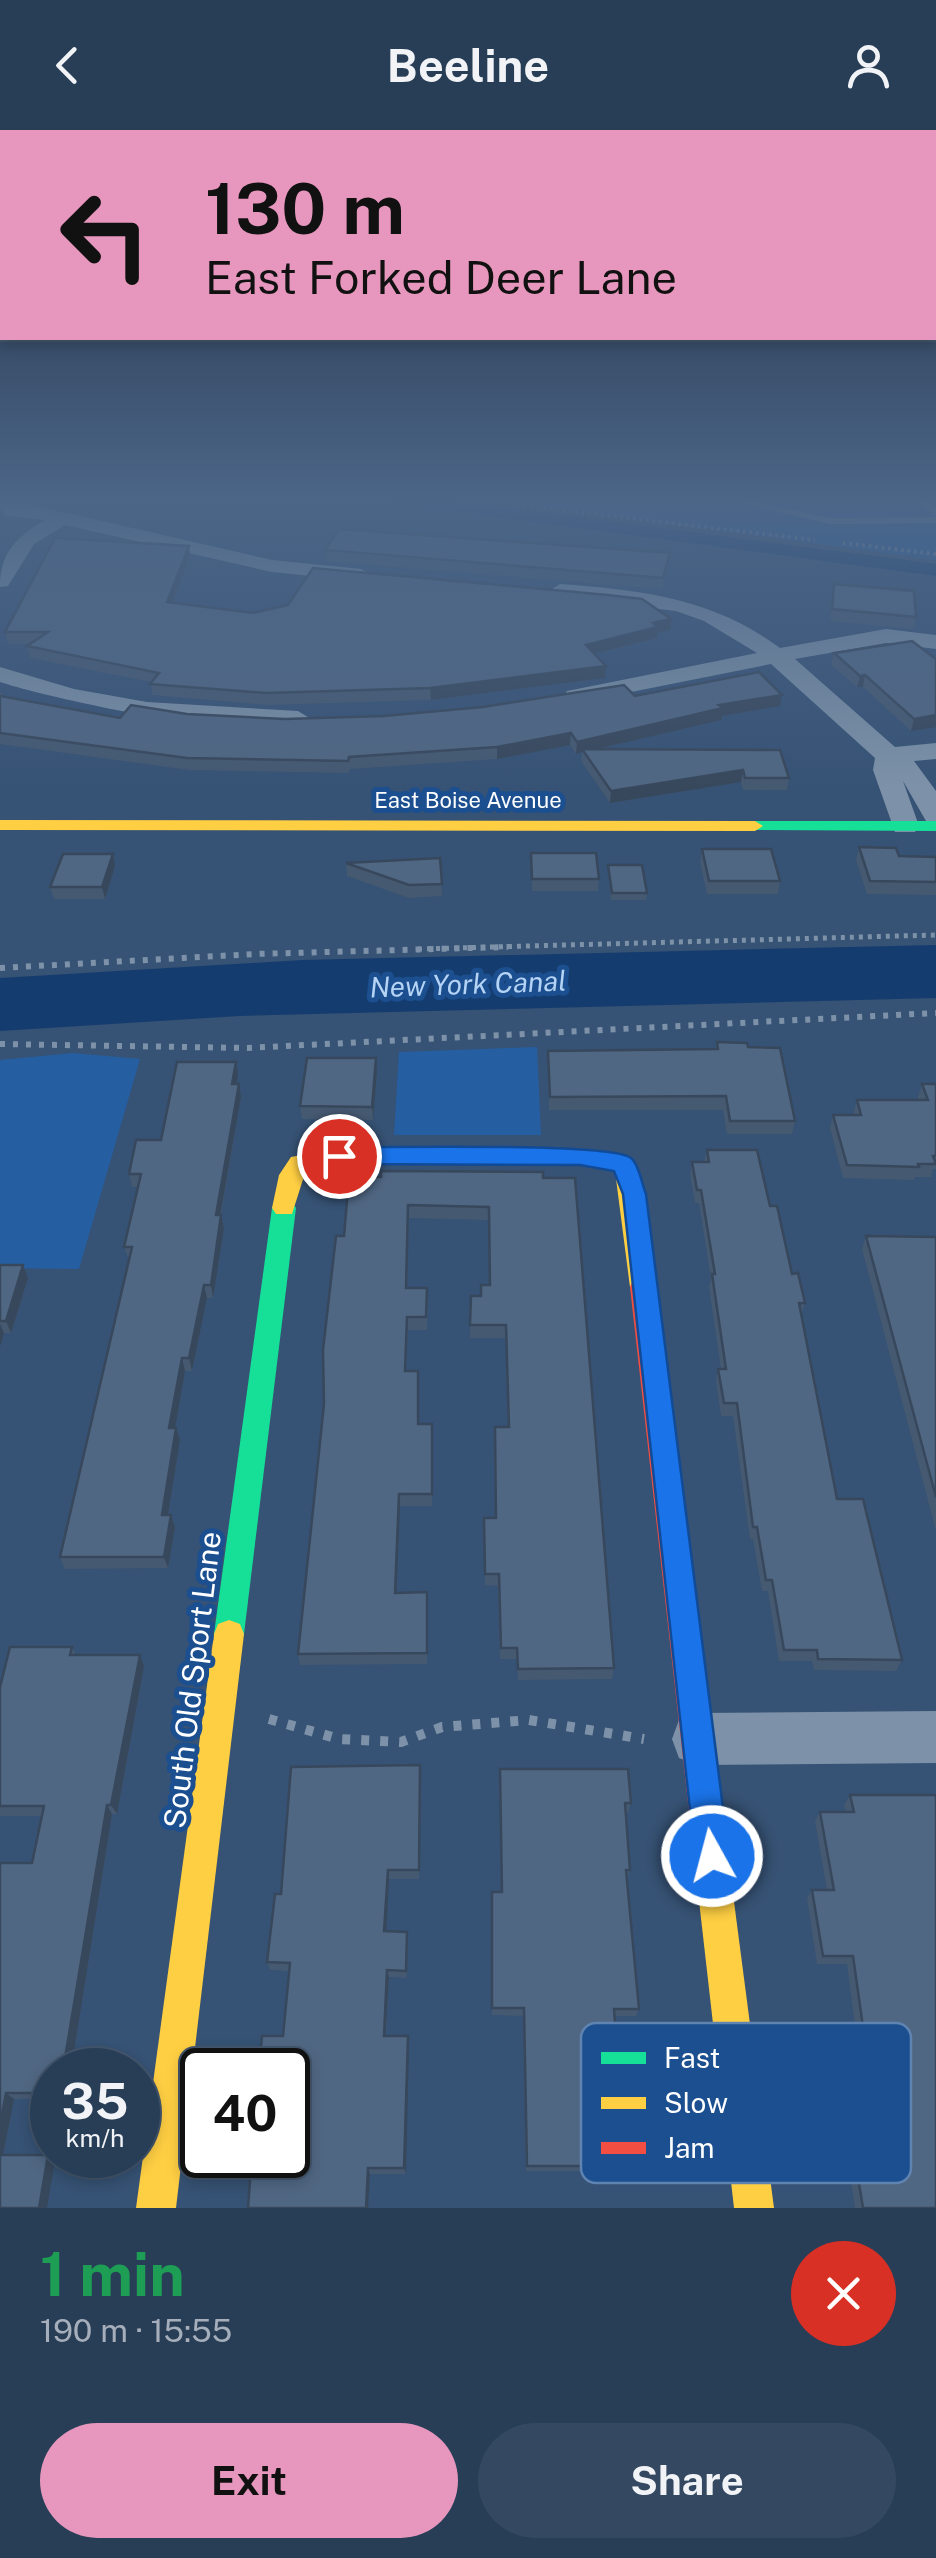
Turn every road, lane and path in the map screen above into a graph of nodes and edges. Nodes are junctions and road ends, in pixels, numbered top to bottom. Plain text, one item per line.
1 (586, 595) edge
2 (936, 642) edge
3 (773, 657) junction
4 (0, 674) edge
5 (544, 701) edge
6 (320, 719) edge
7 (936, 751) edge
8 (890, 756) junction
9 (936, 815) edge
10 (0, 825) edge
11 (905, 826) junction
12 (936, 826) edge
13 (936, 935) edge
14 (0, 968) edge
15 (936, 1013) edge
16 (0, 1044) edge
17 (218, 1724) junction
18 (936, 1738) edge
19 (698, 1739) junction
20 (732, 2023) edge
21 (751, 2183) edge
22 (156, 2208) edge
23 (754, 2208) edge

1 - 3 street
2 - 3 street
3 - 5 street
3 - 8 street
4 - 6 street
7 - 8 street
8 - 9 street
8 - 11 street
10 - 11 street, East Boise Avenue
11 - 12 street, East Boise Avenue
13 - 14 path
15 - 16 path
17 - 19 path
17 - 19 street, South Old Sport Lane
17 - 22 street, South Old Sport Lane
18 - 19 street
19 - 20 street
21 - 23 street

